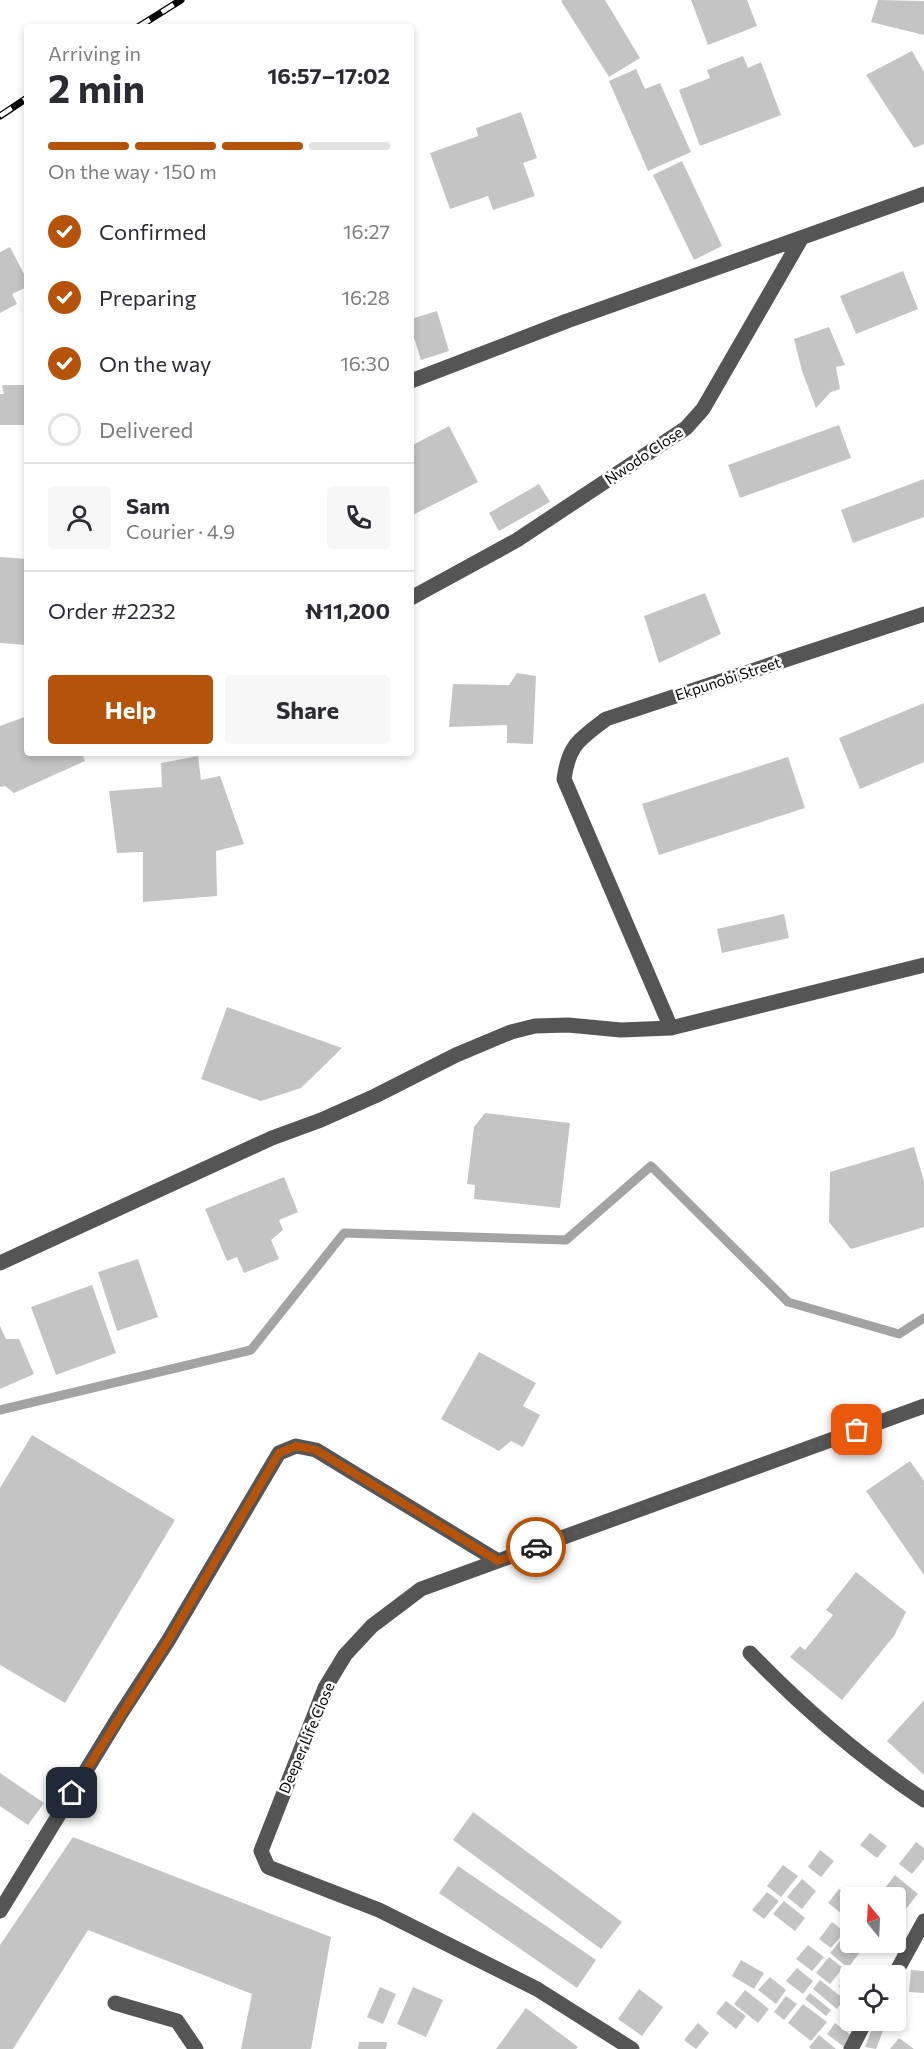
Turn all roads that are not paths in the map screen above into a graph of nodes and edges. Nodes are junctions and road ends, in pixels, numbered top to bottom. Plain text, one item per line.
1 (924, 194) edge
2 (801, 239) junction
3 (414, 380) edge
4 (414, 596) edge
5 (924, 614) edge
6 (924, 965) edge
7 (671, 1028) junction
8 (0, 1263) edge
9 (924, 1406) edge
10 (498, 1561) junction
11 (750, 1653) dead end
12 (924, 1800) edge
13 (0, 1911) edge
14 (924, 1921) edge
15 (900, 1965) edge
16 (115, 2003) dead end
17 (860, 2031) edge
18 (196, 2049) edge
19 (632, 2049) edge
20 (851, 2049) edge

1 - 2 street
2 - 3 street
2 - 4 street, Nwodo Close
5 - 7 street, Ekpunobi Street
6 - 7 street
7 - 8 street
9 - 10 street, Deeper Life Close
10 - 13 street
10 - 19 street, Deeper Life Close
11 - 12 street
14 - 15 street
16 - 18 street
17 - 20 street

